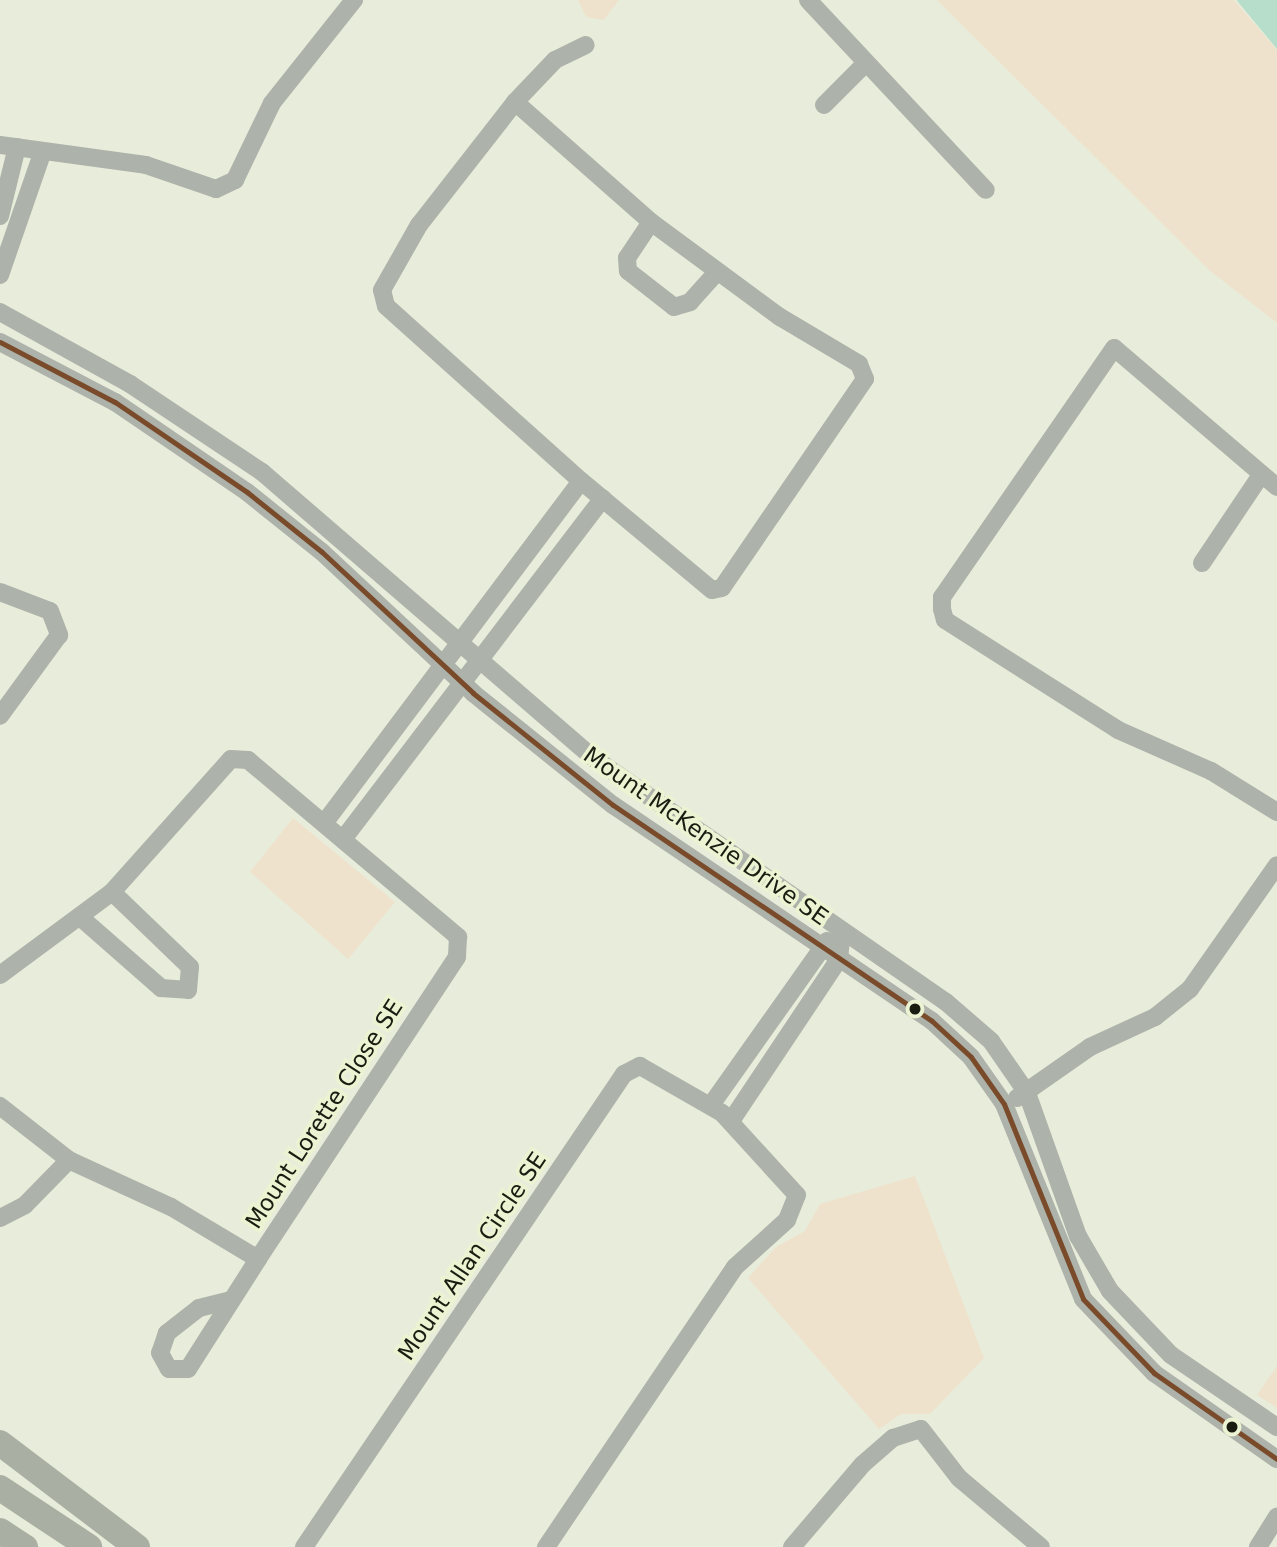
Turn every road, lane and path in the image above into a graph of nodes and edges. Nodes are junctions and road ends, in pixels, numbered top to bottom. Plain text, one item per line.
1 (354, 0) edge
2 (807, 0) edge
3 (586, 45) dead end
4 (865, 64) junction
5 (515, 102) junction
6 (824, 105) dead end
7 (9, 146) edge
8 (43, 152) junction
9 (986, 190) dead end
10 (0, 216) edge
11 (651, 222) junction
12 (716, 273) junction
13 (0, 275) edge
14 (0, 312) edge
15 (0, 342) edge
16 (1261, 475) junction
17 (581, 481) junction
18 (1277, 487) edge
19 (603, 499) junction
20 (1202, 562) dead end
21 (0, 592) edge
22 (459, 644) junction
23 (478, 662) junction
24 (444, 665) junction
25 (462, 683) junction
26 (0, 716) edge
27 (1277, 812) edge
28 (325, 821) junction
29 (344, 838) junction
30 (1277, 865) edge
31 (112, 892) junction
32 (80, 918) junction
33 (842, 931) junction
34 (819, 947) junction
35 (839, 959) junction
36 (0, 975) edge
37 (1027, 1093) junction
38 (1004, 1104) junction
39 (711, 1105) junction
40 (0, 1106) edge
41 (731, 1121) junction
42 (69, 1160) junction
43 (0, 1218) edge
44 (258, 1259) junction
45 (231, 1300) dead end
46 (1277, 1427) edge
47 (0, 1443) edge
48 (1277, 1459) edge
49 (0, 1488) edge
50 (1277, 1517) edge
51 (0, 1531) edge
52 (25, 1547) edge
53 (89, 1547) edge
54 (137, 1547) edge
55 (304, 1547) edge
56 (546, 1547) edge
57 (792, 1547) edge
58 (1041, 1547) edge
59 (1258, 1547) edge

1 - 8 street
2 - 4 street
3 - 5 street
4 - 6 street
4 - 9 street
5 - 11 street
5 - 17 street
7 - 8 street
7 - 10 street
8 - 13 street
11 - 12 street
11 - 12 street
12 - 19 street
14 - 22 street, Mount McKenzie Drive SE
15 - 24 street, Mount McKenzie Drive SE
16 - 18 street
16 - 20 street
16 - 27 street
17 - 19 street
17 - 22 street
19 - 23 street
21 - 26 street
22 - 23 street, Mount McKenzie Drive SE
22 - 24 street
23 - 25 street
23 - 33 street, Mount McKenzie Drive SE
24 - 25 street, Mount McKenzie Drive SE
24 - 28 street
25 - 29 street
25 - 34 street, Mount McKenzie Drive SE
28 - 29 street, Mount Lorette Close SE
28 - 31 street, Mount Lorette Close SE
29 - 44 street, Mount Lorette Close SE
30 - 37 street
31 - 32 street, Mount Lorette Close SE
31 - 32 street
32 - 36 street, Mount Lorette Close SE
33 - 34 street
33 - 35 street
33 - 37 street, Mount McKenzie Drive SE
34 - 35 street, Mount McKenzie Drive SE
34 - 39 street
35 - 38 street, Mount McKenzie Drive SE
35 - 41 street
37 - 38 street
37 - 46 street, Mount McKenzie Drive SE
38 - 48 street, Mount McKenzie Drive SE
39 - 41 street, Mount Allan Circle SE
39 - 55 street, Mount Allan Circle SE
40 - 42 street, Mount Lorette Close SE
41 - 56 street, Mount Allan Circle SE
42 - 43 street
42 - 44 street, Mount Lorette Close SE
44 - 45 street
47 - 54 highway
49 - 53 highway
50 - 59 street
51 - 52 highway
57 - 58 street

